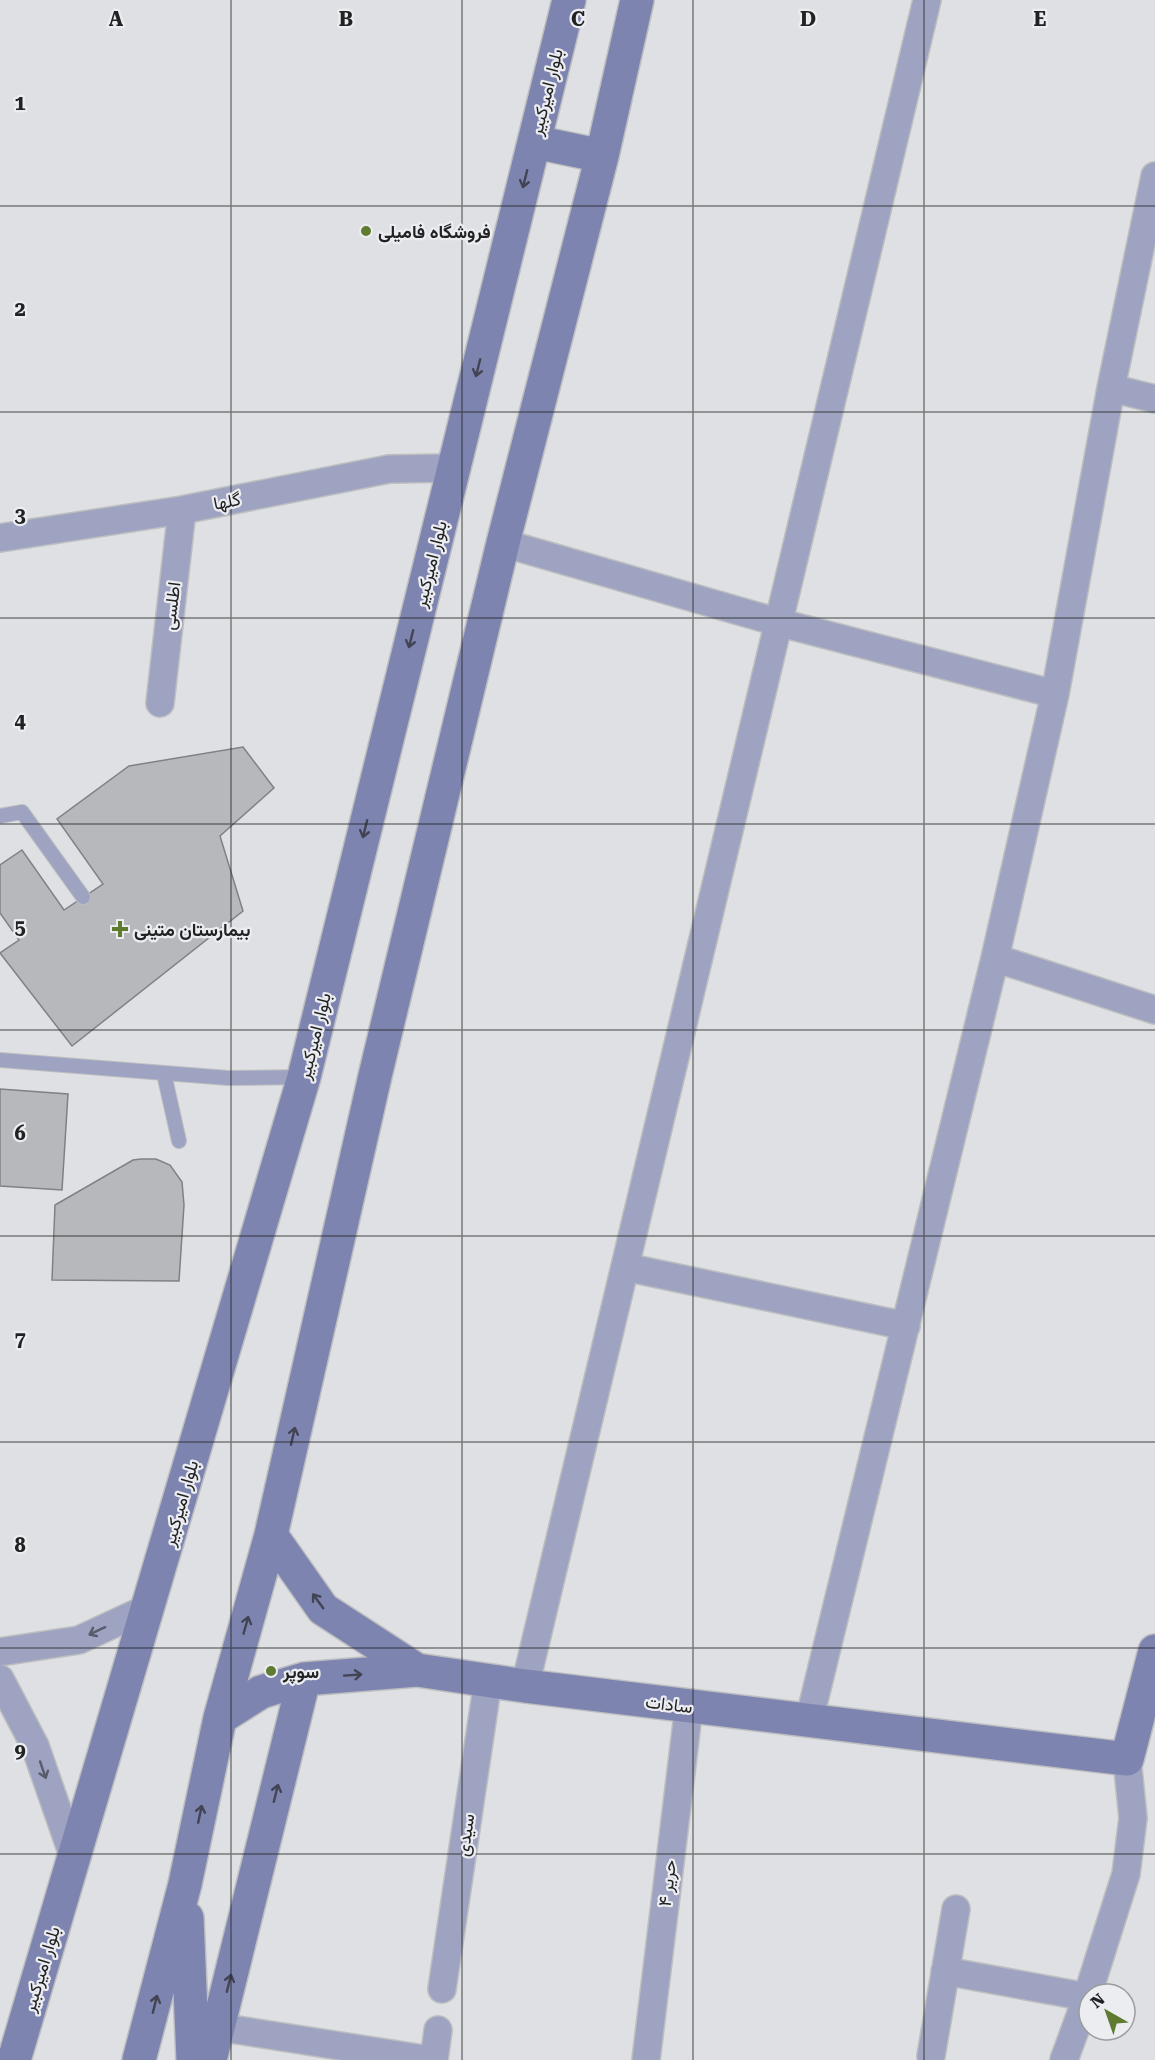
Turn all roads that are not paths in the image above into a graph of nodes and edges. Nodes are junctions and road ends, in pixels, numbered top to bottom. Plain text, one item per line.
1 (569, 0) edge
2 (637, 0) edge
3 (927, 0) edge
4 (534, 142) junction
5 (602, 156) junction
6 (1155, 176) edge
7 (1111, 388) junction
8 (1155, 399) edge
9 (453, 468) junction
10 (182, 510) junction
11 (0, 538) edge
12 (503, 543) junction
13 (777, 622) junction
14 (1054, 693) junction
15 (160, 703) dead end
16 (0, 816) edge
17 (83, 897) dead end
18 (995, 958) junction
19 (1155, 1010) edge
20 (0, 1060) edge
21 (164, 1074) junction
22 (304, 1077) junction
23 (179, 1141) dead end
24 (625, 1267) junction
25 (906, 1326) junction
26 (271, 1535) junction
27 (150, 1607) junction
28 (1155, 1651) edge
29 (0, 1652) edge
30 (417, 1670) junction
31 (0, 1679) edge
32 (304, 1679) junction
33 (488, 1681) junction
34 (525, 1686) junction
35 (688, 1706) junction
36 (220, 1718) junction
37 (809, 1721) junction
38 (1127, 1759) junction
39 (74, 1858) junction
40 (185, 1884) junction
41 (956, 1909) dead end
42 (945, 1971) junction
43 (1092, 1982) edge
44 (442, 1989) dead end
45 (1077, 1995) edge
46 (1077, 2024) edge
47 (218, 2027) junction
48 (438, 2030) dead end
49 (931, 2056) dead end
50 (14, 2060) edge
51 (139, 2060) edge
52 (194, 2060) edge
53 (210, 2060) edge
54 (432, 2060) edge
55 (646, 2060) edge
56 (1064, 2060) edge

1 - 4 main road, بلوار امیرکبیر
2 - 5 main road
3 - 13 street
4 - 5 main road
4 -> 9 main road, بلوار امیرکبیر
5 - 12 main road
6 - 7 street
7 - 8 street
7 - 14 street
9 - 10 street, گلها
9 -> 22 main road, بلوار امیرکبیر
10 - 11 street, گلها
10 - 15 street, اطلسی
12 - 13 street
26 -> 12 main road
13 - 14 street
13 - 24 street
14 - 18 street
16 - 17 lane
18 - 19 street
18 - 25 street
20 - 21 lane
21 - 22 lane
21 - 23 lane
22 - 27 main road, بلوار امیرکبیر
24 - 25 street
24 - 34 street
25 - 37 street
30 -> 26 main road
36 -> 26 main road
27 -> 29 street
27 - 39 main road, بلوار امیرکبیر
28 - 38 main road
32 -> 30 main road, سادات
30 - 33 main road, سادات
31 -> 39 street
32 - 36 main road, سادات
47 -> 32 main road
33 - 34 main road, سادات
33 - 44 street, سیدی
34 - 35 main road, سادات
35 - 37 main road, سادات
35 - 55 street, حریر ۴
40 -> 36 main road
37 - 38 main road, سادات
38 - 43 street
39 - 50 main road, بلوار امیرکبیر
51 -> 40 main road
40 - 52 main road
41 - 42 street
42 - 45 street
42 - 49 street
46 - 56 street
47 - 53 main road
47 - 54 street
48 - 54 street

